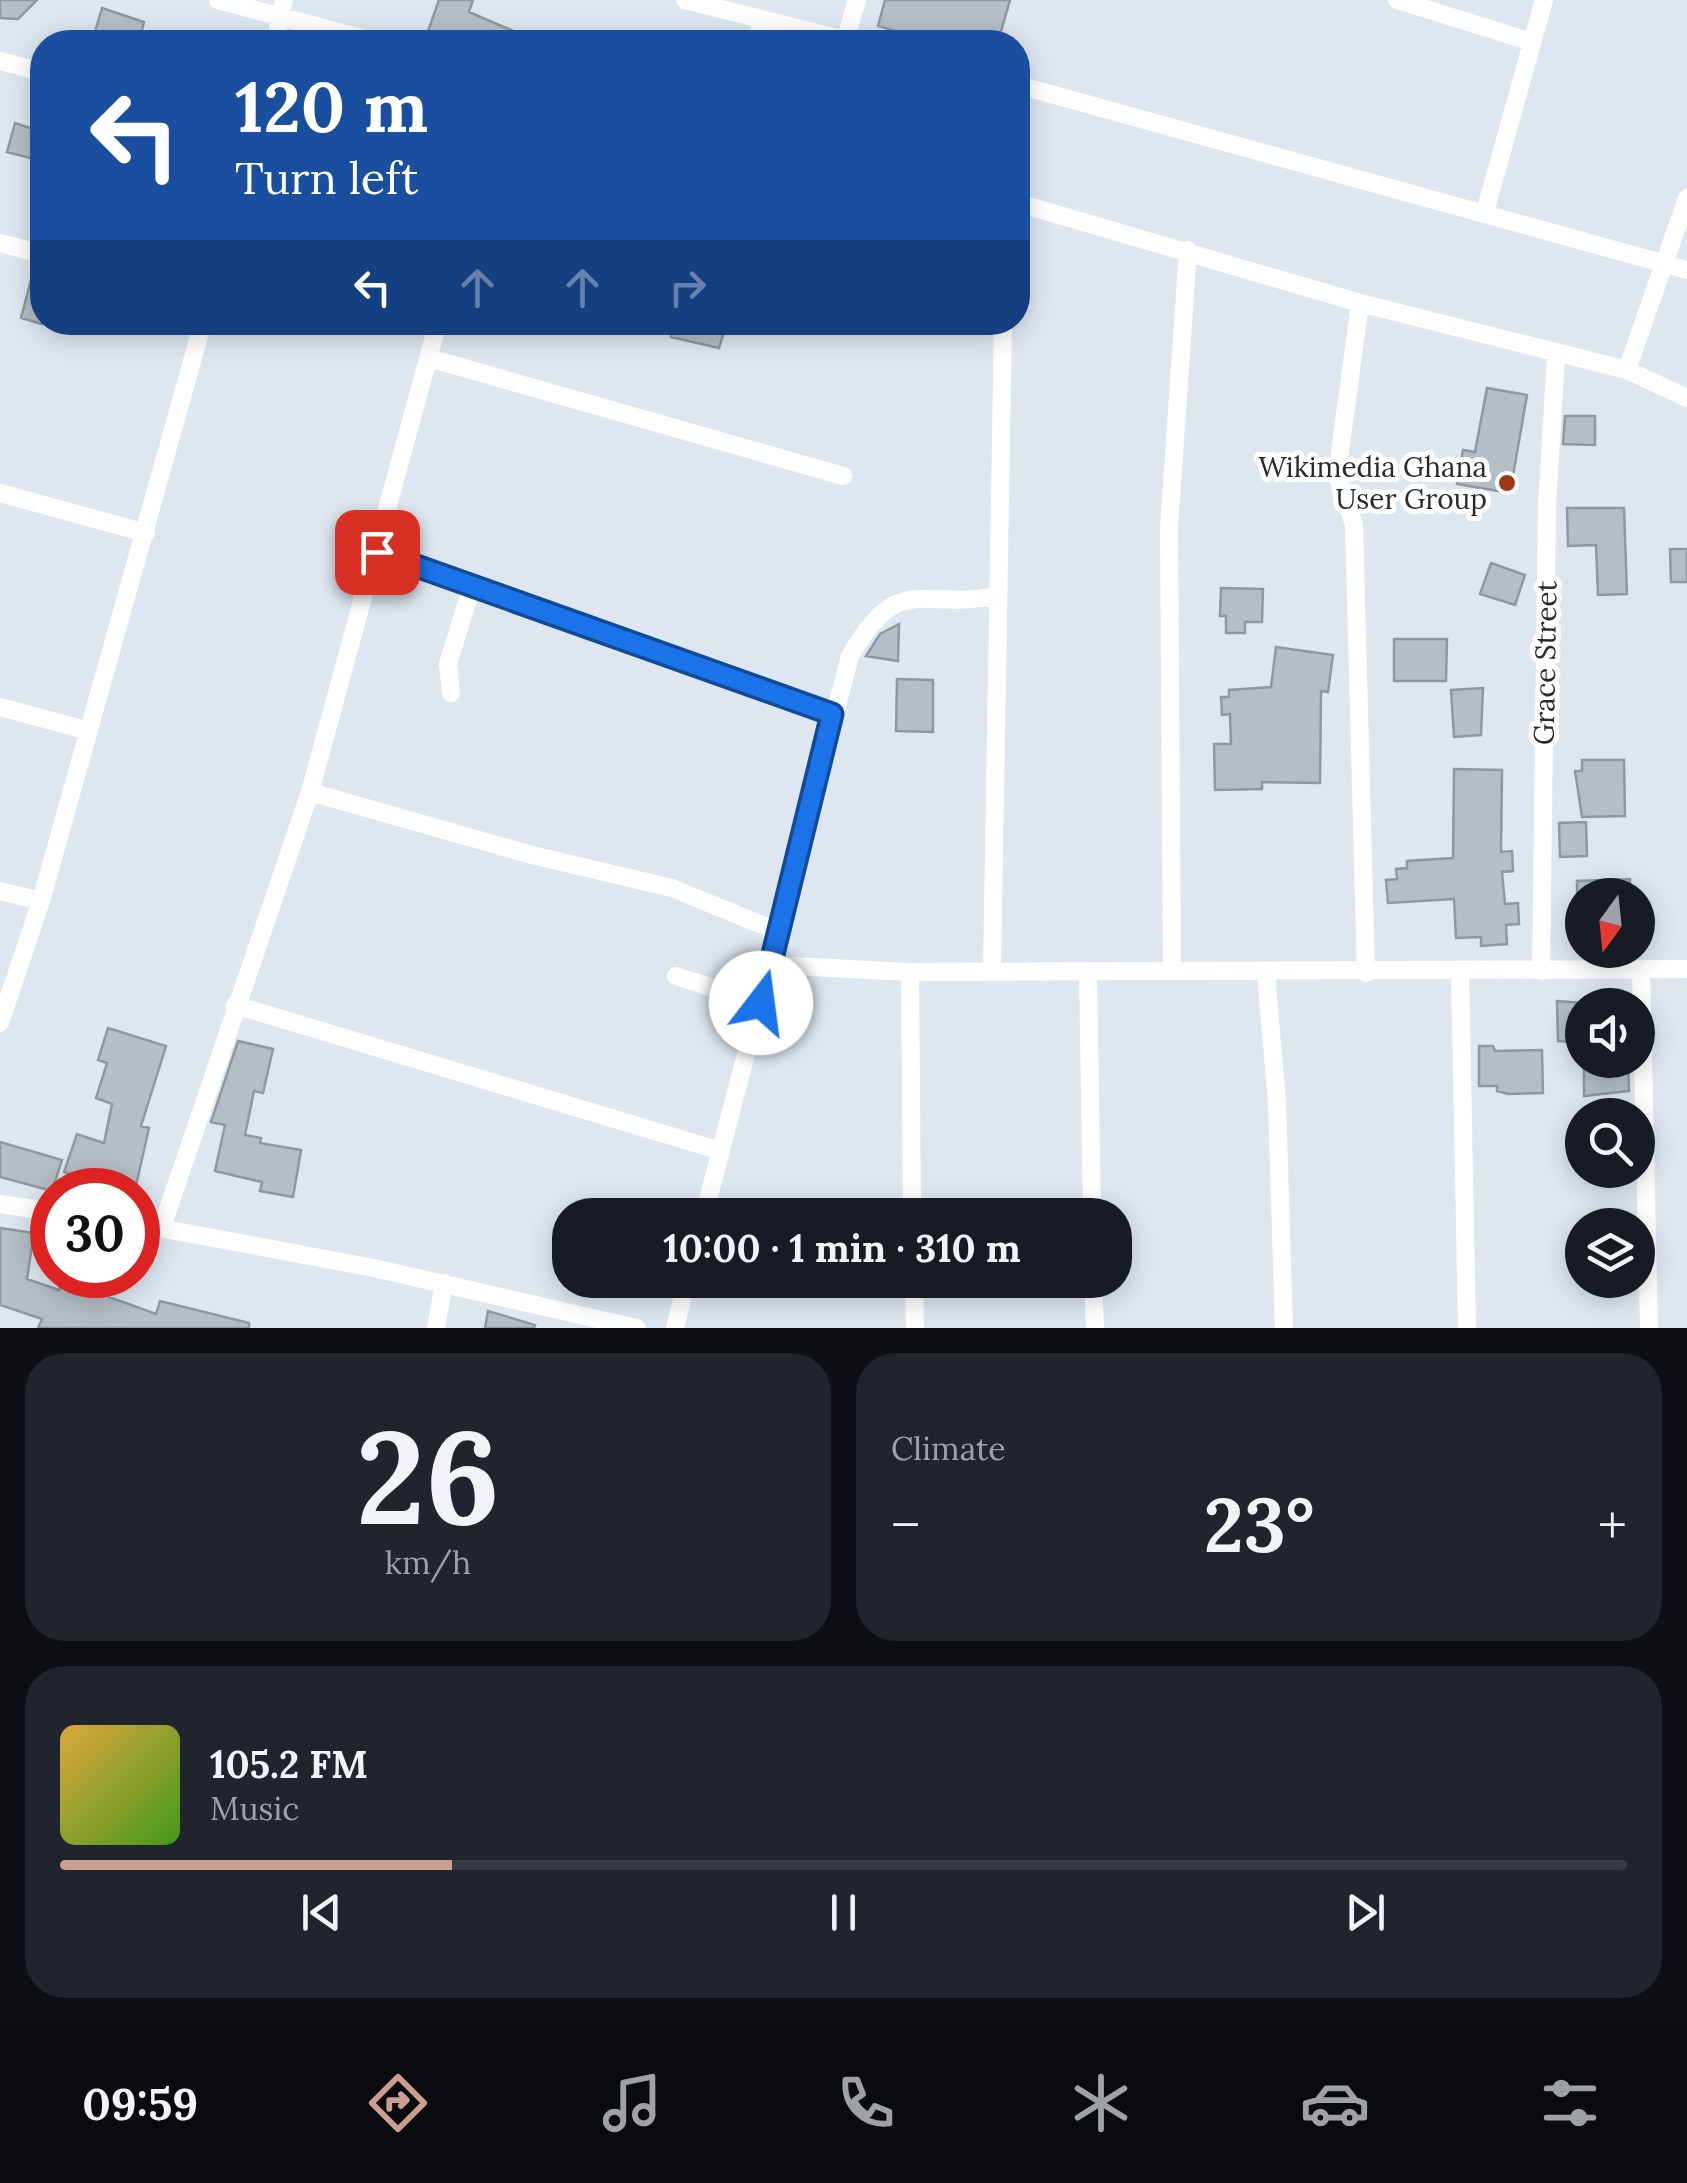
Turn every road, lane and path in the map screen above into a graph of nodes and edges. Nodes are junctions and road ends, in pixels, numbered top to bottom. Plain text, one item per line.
1 (218, 0) edge
2 (685, 0) edge
3 (857, 0) edge
4 (1397, 0) edge
5 (1544, 0) edge
6 (283, 9) edge
7 (762, 20) junction
8 (342, 30) edge
9 (760, 30) edge
10 (802, 30) edge
11 (851, 30) edge
12 (1532, 42) junction
13 (0, 61) edge
14 (30, 69) edge
15 (1030, 88) edge
16 (1687, 198) edge
17 (1030, 206) edge
18 (1485, 212) junction
19 (0, 243) edge
20 (1188, 250) junction
21 (30, 251) edge
22 (1663, 263) junction
23 (1687, 270) edge
24 (1360, 303) junction
25 (199, 335) edge
26 (435, 335) edge
27 (1003, 335) edge
28 (1556, 356) junction
29 (429, 358) junction
30 (1627, 370) junction
31 (1687, 398) edge
32 (842, 476) dead end
33 (0, 494) edge
34 (146, 533) junction
35 (377, 552) junction
36 (472, 586) junction
37 (996, 596) junction
38 (451, 693) dead end
39 (0, 707) edge
40 (832, 714) junction
41 (89, 731) junction
42 (310, 792) junction
43 (0, 891) edge
44 (40, 901) junction
45 (778, 932) junction
46 (771, 964) junction
47 (1172, 969) junction
48 (1687, 969) edge
49 (992, 970) junction
50 (1641, 970) junction
51 (1541, 971) junction
52 (910, 972) junction
53 (1088, 972) junction
54 (1460, 972) junction
55 (1266, 974) junction
56 (1366, 974) junction
57 (676, 976) dead end
58 (761, 1003) junction
59 (235, 1005) junction
60 (0, 1022) edge
61 (721, 1151) junction
62 (709, 1198) edge
63 (912, 1198) edge
64 (1092, 1198) edge
65 (0, 1204) edge
66 (30, 1209) edge
67 (162, 1227) joint
68 (444, 1283) junction
69 (682, 1298) edge
70 (914, 1298) edge
71 (1094, 1298) edge
72 (436, 1328) edge
73 (638, 1328) edge
74 (675, 1328) edge
75 (915, 1328) edge
76 (1095, 1328) edge
77 (1284, 1328) edge
78 (1466, 1328) edge
79 (1649, 1328) edge

1 - 6 street
2 - 7 street
3 - 11 street
4 - 12 street
5 - 12 street
6 - 8 street
7 - 9 street
7 - 10 street
12 - 18 street
13 - 14 street
15 - 18 street
16 - 22 street
17 - 20 street
18 - 22 street
19 - 21 street
20 - 24 street
20 - 47 street
22 - 23 street
22 - 30 street
24 - 28 street
24 - 56 street
25 - 34 street
26 - 29 street
27 - 37 street
28 - 30 street
28 - 51 street, Grace Street
29 - 32 street
29 - 35 street
30 - 31 street
33 - 34 street
34 - 41 street
35 - 36 street
35 - 42 street
36 - 38 street
36 - 40 street
37 - 40 street
37 - 49 street
39 - 41 street
40 - 45 street
41 - 44 street
42 - 45 street
42 - 59 street
43 - 44 street
44 - 60 street
45 - 46 street
46 - 52 street
46 - 58 street
47 - 53 street
47 - 55 street
48 - 50 street
49 - 52 street
49 - 53 street
50 - 51 street
50 - 79 street
51 - 54 street
52 - 63 street
53 - 64 street
54 - 56 street
54 - 78 street
55 - 56 street
55 - 77 street
57 - 58 street
58 - 61 street
59 - 61 street
59 - 67 street
61 - 62 street
65 - 66 street
67 - 68 street
68 - 72 street
68 - 73 street
69 - 74 street
70 - 75 street
71 - 76 street

